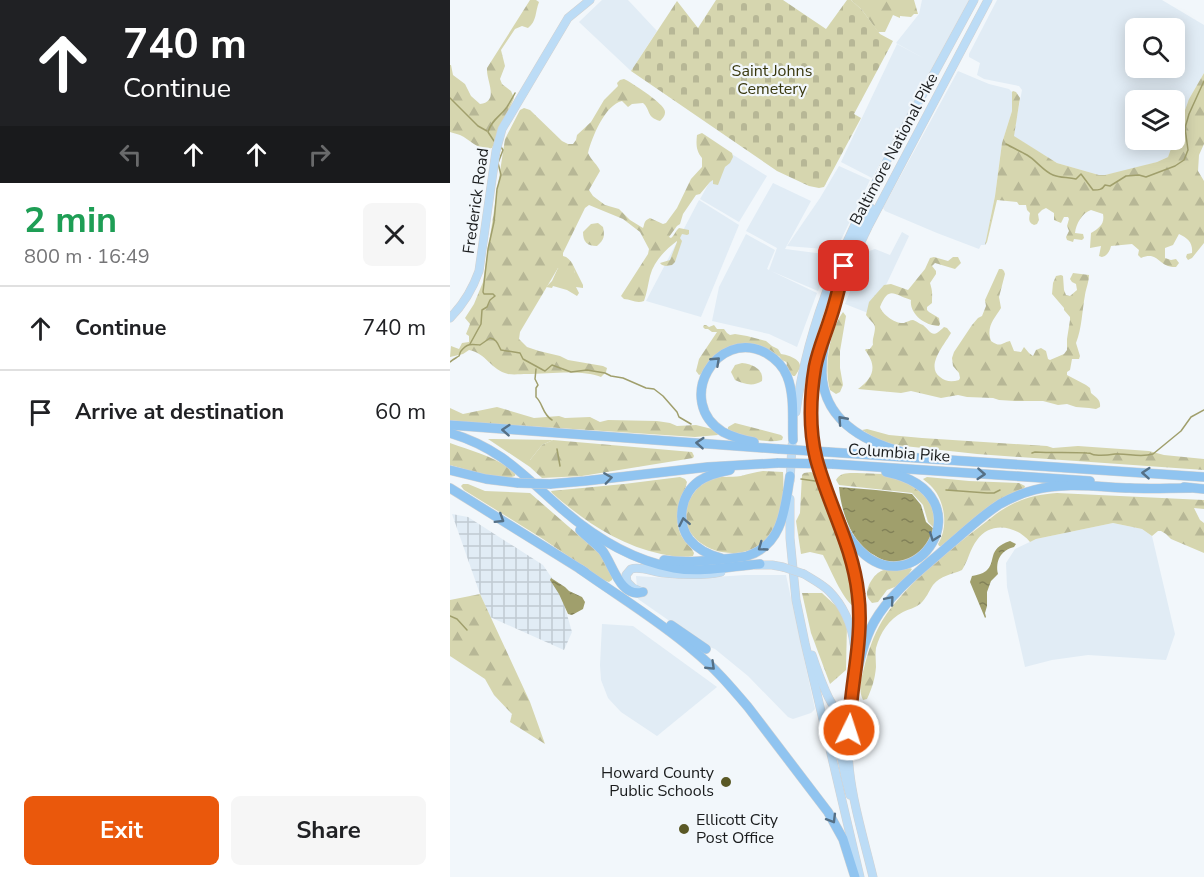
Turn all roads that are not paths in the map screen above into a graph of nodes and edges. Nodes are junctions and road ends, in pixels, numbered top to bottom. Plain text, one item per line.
1 (590, 0) edge
2 (974, 0) edge
3 (988, 0) edge
4 (966, 14) junction
5 (960, 25) junction
6 (973, 28) junction
7 (969, 36) junction
8 (871, 208) dead end
9 (836, 299) junction
10 (450, 318) edge
11 (830, 320) junction
12 (450, 425) edge
13 (450, 433) edge
14 (793, 440) junction
15 (779, 448) junction
16 (933, 459) junction
17 (767, 464) junction
18 (835, 464) junction
19 (450, 470) edge
20 (790, 476) junction
21 (1204, 477) edge
22 (546, 487) junction
23 (450, 488) edge
24 (1190, 488) junction
25 (1204, 489) edge
26 (829, 498) junction
27 (611, 544) junction
28 (723, 559) junction
29 (760, 564) junction
30 (580, 570) junction
31 (643, 592) joint
32 (800, 623) junction
33 (706, 649) dead end
34 (856, 657) junction
35 (853, 692) junction
36 (849, 713) junction
37 (823, 718) junction
38 (858, 820) junction
39 (855, 877) edge
40 (860, 877) edge
41 (873, 877) edge

1 - 10 main road, Frederick Road
2 - 4 main road, Baltimore National Pike
3 - 6 main road, Baltimore National Pike
4 - 5 main road, Baltimore National Pike
4 - 6 main road
5 - 7 main road
5 - 14 main road, Baltimore National Pike
6 - 7 main road, Baltimore National Pike
7 - 9 main road, Baltimore National Pike
8 - 9 main road
9 - 11 main road, Baltimore National Pike
16 -> 11 highway
11 - 26 main road, Baltimore National Pike
15 -> 12 highway, Columbia Pike
13 - 22 highway
15 -> 14 highway
14 - 20 main road, Baltimore National Pike
15 - 16 highway, Columbia Pike, bridge
21 -> 16 highway, Columbia Pike
17 - 18 highway, Columbia Pike, bridge
22 -> 17 highway, Columbia Pike
28 -> 17 highway
18 -> 24 highway, Columbia Pike
18 -> 26 highway
19 - 22 highway, Columbia Pike, bridge
20 -> 28 highway
20 - 32 main road, Baltimore National Pike
22 - 27 highway
22 - 31 highway
23 -> 30 highway
24 - 25 highway, Columbia Pike
35 -> 24 highway
26 - 34 main road, Baltimore National Pike
27 - 28 highway
27 - 29 highway
29 - 31 main road
29 - 34 main road, bridge
30 - 33 highway
30 -> 39 highway
32 - 36 main road
32 - 37 main road, Baltimore National Pike
34 - 35 main road, Baltimore National Pike
35 - 36 main road, Baltimore National Pike
36 - 38 main road, Baltimore National Pike
37 - 38 main road
37 - 40 main road, Baltimore National Pike
38 - 41 main road, Baltimore National Pike

